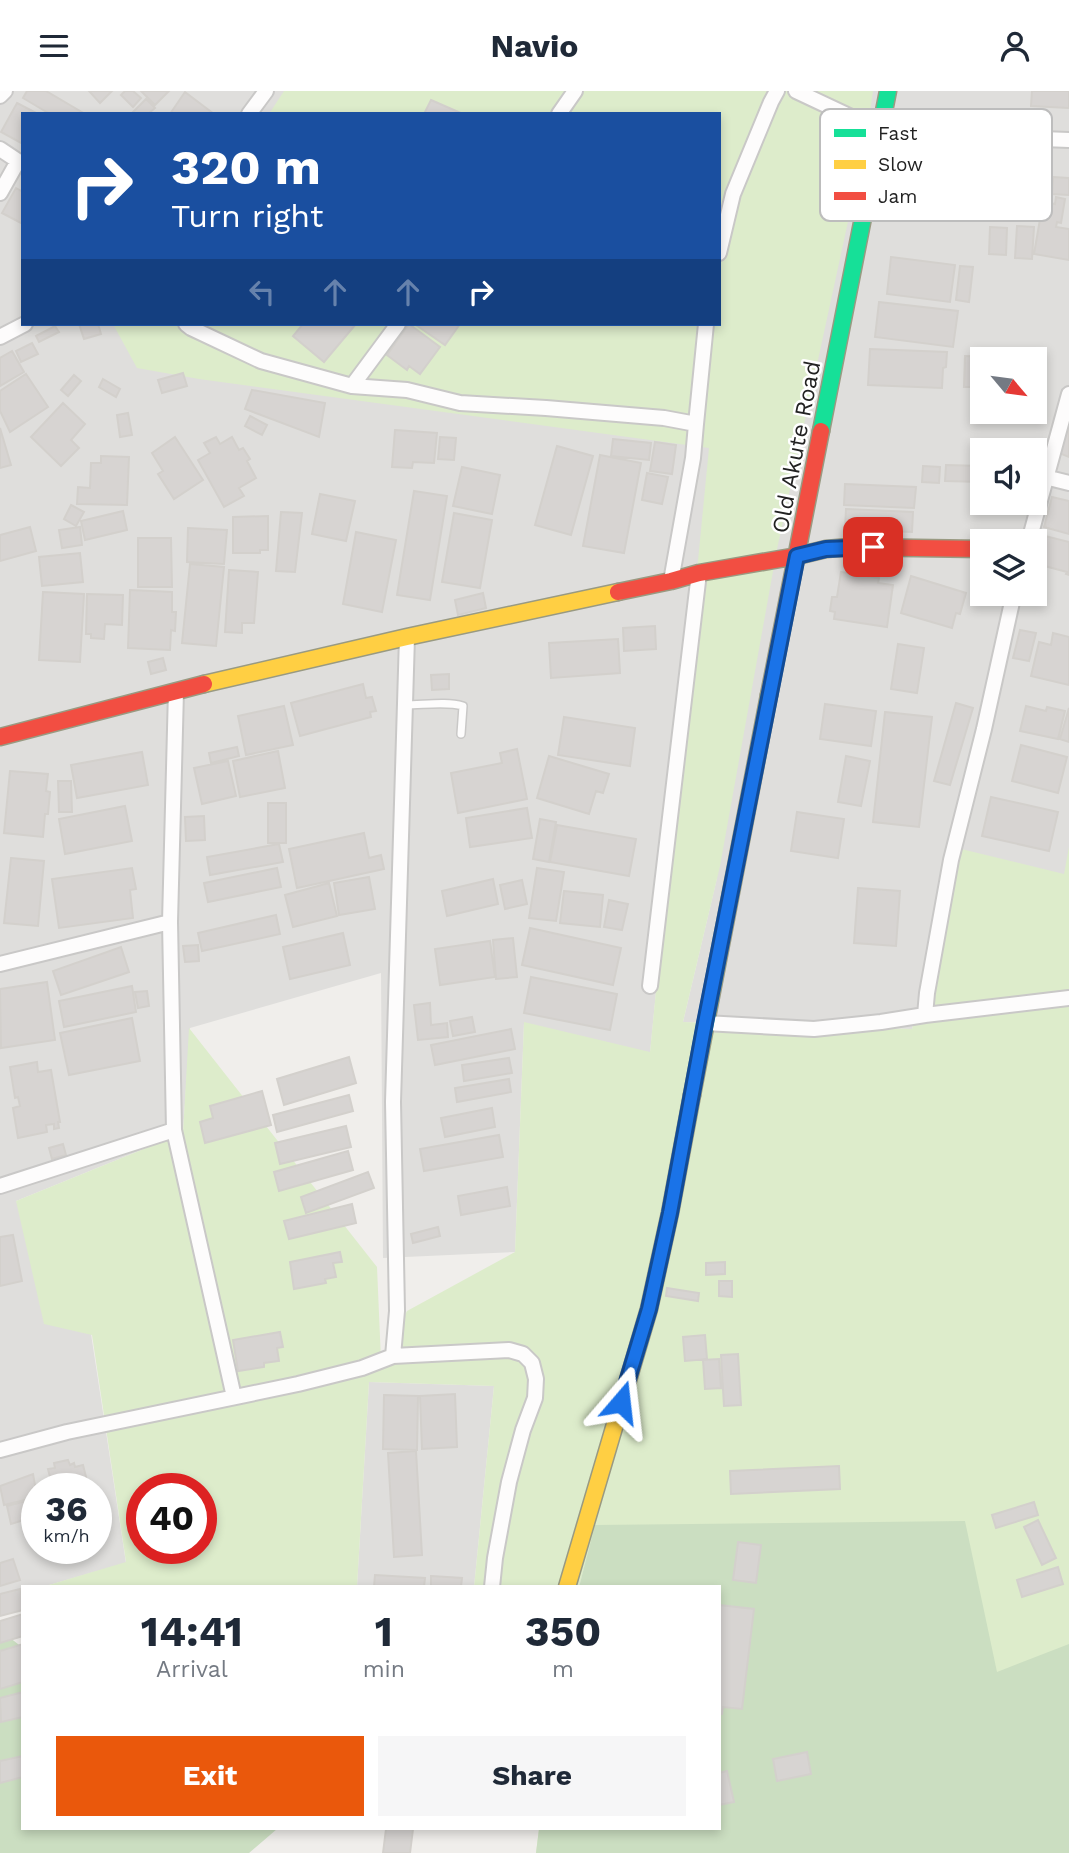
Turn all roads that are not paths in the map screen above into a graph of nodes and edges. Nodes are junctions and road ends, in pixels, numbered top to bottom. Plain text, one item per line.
1 (5, 91) edge
2 (266, 91) edge
3 (575, 91) edge
4 (777, 91) edge
5 (796, 91) edge
6 (888, 91) edge
7 (0, 96) edge
8 (834, 109) edge
9 (885, 109) edge
10 (250, 112) edge
11 (560, 112) edge
12 (0, 149) edge
13 (20, 162) edge
14 (0, 193) edge
15 (863, 221) edge
16 (721, 245) edge
17 (21, 326) edge
18 (188, 326) edge
19 (396, 326) edge
20 (706, 326) edge
21 (0, 337) edge
22 (352, 386) junction
23 (1069, 394) edge
24 (696, 424) junction
25 (1047, 470) edge
26 (1047, 478) edge
27 (1069, 483) edge
28 (970, 549) edge
29 (797, 556) junction
30 (699, 573) junction
31 (671, 581) junction
32 (1011, 606) edge
33 (407, 637) junction
34 (176, 691) junction
35 (405, 705) junction
36 (461, 734) dead end
37 (0, 737) edge
38 (170, 922) junction
39 (0, 964) edge
40 (650, 986) dead end
41 (1069, 998) edge
42 (925, 1015) junction
43 (705, 1023) junction
44 (174, 1131) junction
45 (0, 1186) edge
46 (393, 1356) junction
47 (234, 1397) junction
48 (0, 1450) edge
49 (492, 1585) edge
50 (568, 1585) edge

1 - 7 street
2 - 10 street
3 - 11 street
4 - 16 street
5 - 8 street
6 - 9 street, Old Akute Road
12 - 13 street
13 - 14 street
15 - 29 street, Old Akute Road
17 - 21 street
18 - 22 street
19 - 22 street
20 - 24 street
22 - 24 street
23 - 25 street
24 - 31 street
26 - 27 street
28 - 29 street
29 - 30 street
29 - 43 street, Old Akute Road
30 - 31 street
30 - 40 street
31 - 33 street
32 - 42 street
33 - 34 street
33 - 35 street
34 - 37 street
34 - 38 street
35 - 36 lane
35 - 46 street
38 - 39 street
38 - 44 street
41 - 42 street
42 - 43 street
43 - 50 street, Old Akute Road
44 - 45 street
44 - 47 street
46 - 47 street
46 - 49 street
47 - 48 street

